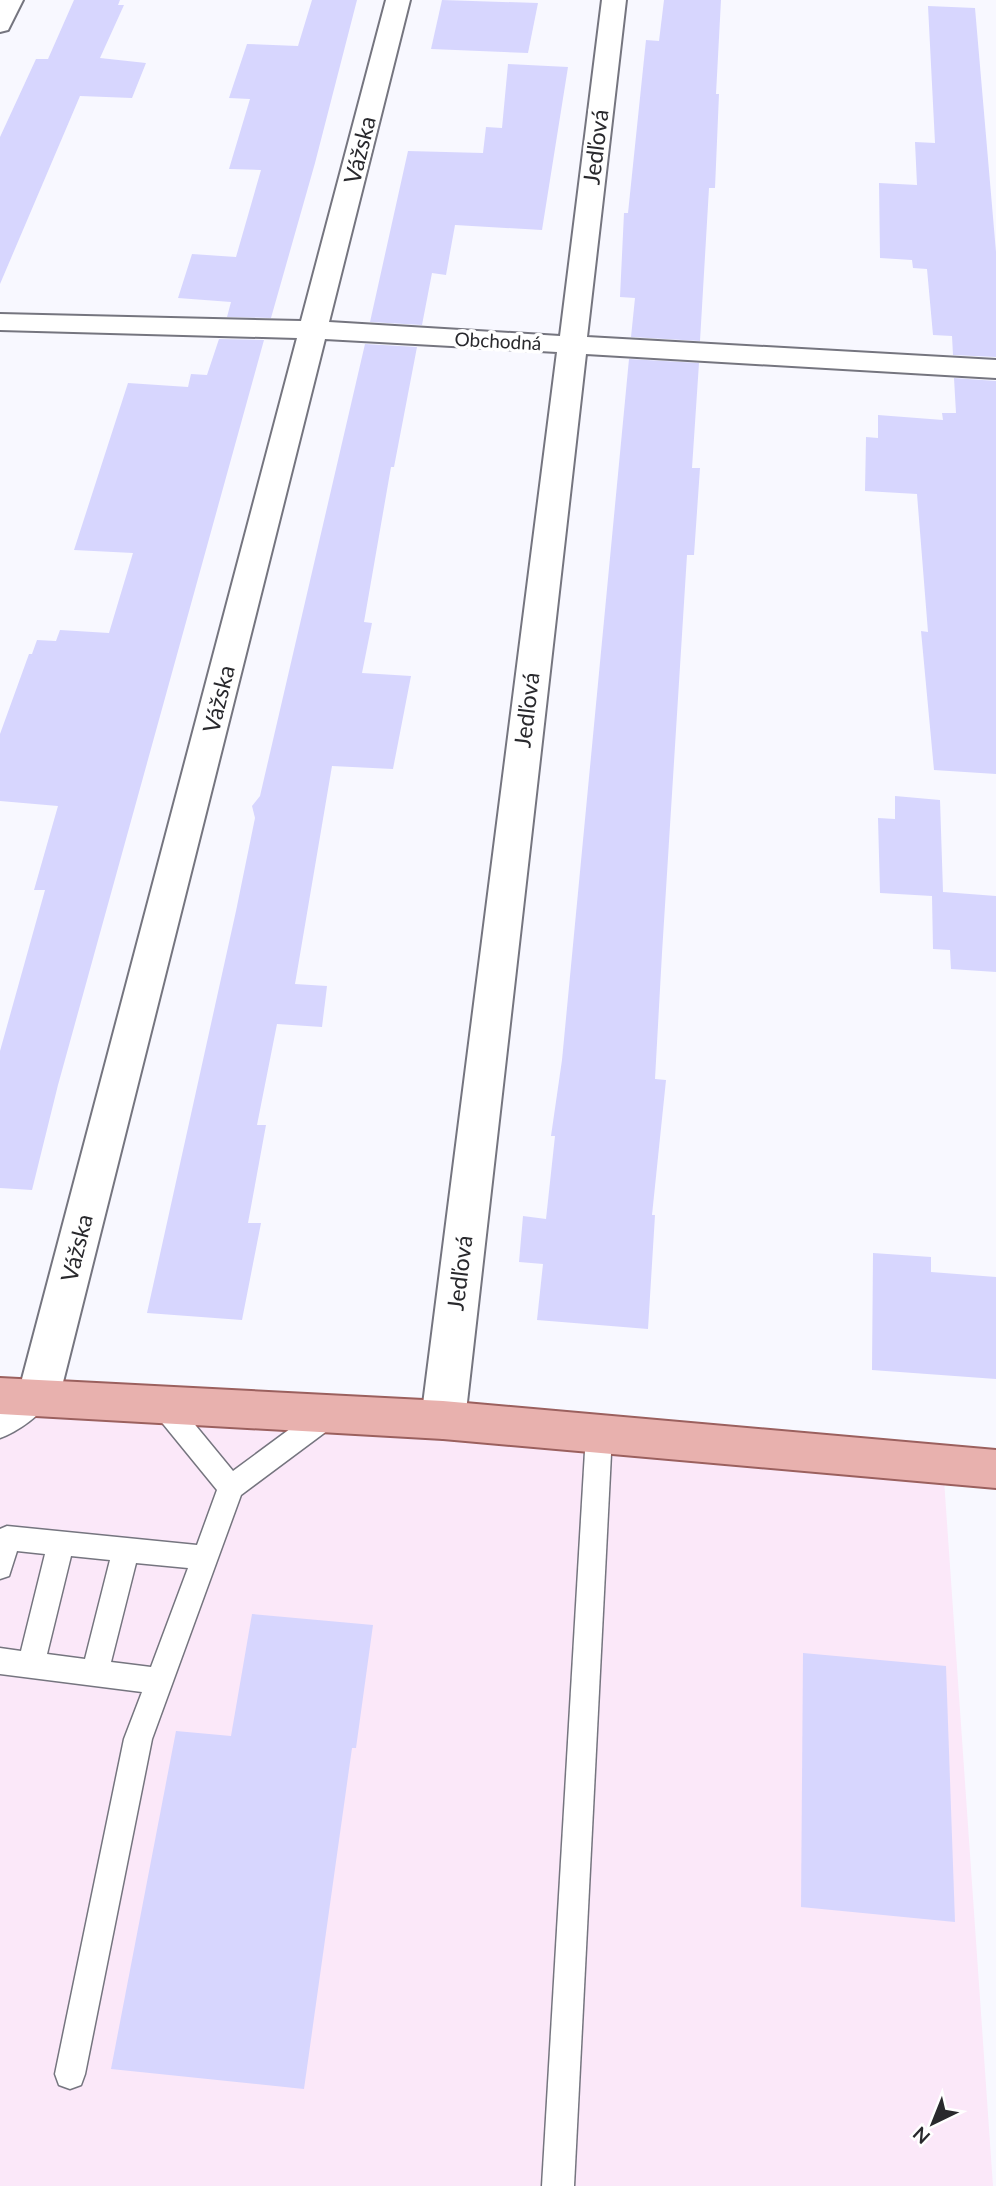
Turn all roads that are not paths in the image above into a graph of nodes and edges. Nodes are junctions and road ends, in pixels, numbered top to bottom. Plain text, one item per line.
1 (11, 0) edge
2 (398, 0) edge
3 (614, 0) edge
4 (0, 25) edge
5 (0, 322) edge
6 (314, 330) junction
7 (571, 345) junction
8 (996, 369) edge
9 (19, 1397) edge
10 (164, 1406) junction
11 (330, 1414) junction
12 (443, 1420) junction
13 (0, 1427) edge
14 (600, 1434) junction
15 (996, 1469) edge
16 (231, 1488) junction
17 (61, 1543) junction
18 (126, 1549) junction
19 (205, 1558) junction
20 (0, 1567) edge
21 (0, 1661) edge
22 (31, 1665) junction
23 (95, 1673) junction
24 (160, 1681) junction
25 (70, 2074) dead end
26 (558, 2186) edge

1 - 4 street
2 - 6 street, Vážska
3 - 7 street, Jedľová
5 - 6 street, Obchodná
6 - 7 street, Obchodná
6 - 9 street, Vážska
7 - 8 street, Obchodná
7 - 12 street, Jedľová
9 - 10 main road
9 - 13 lane
10 - 11 main road
10 - 16 lane
11 - 12 main road
11 - 16 lane
12 - 14 main road
14 - 15 main road
14 - 26 lane
16 - 19 lane
17 - 18 lane
17 - 20 lane
17 - 22 lane
18 - 19 lane
18 - 23 lane
19 - 24 lane
21 - 22 lane
22 - 23 lane
23 - 24 lane
24 - 25 lane

